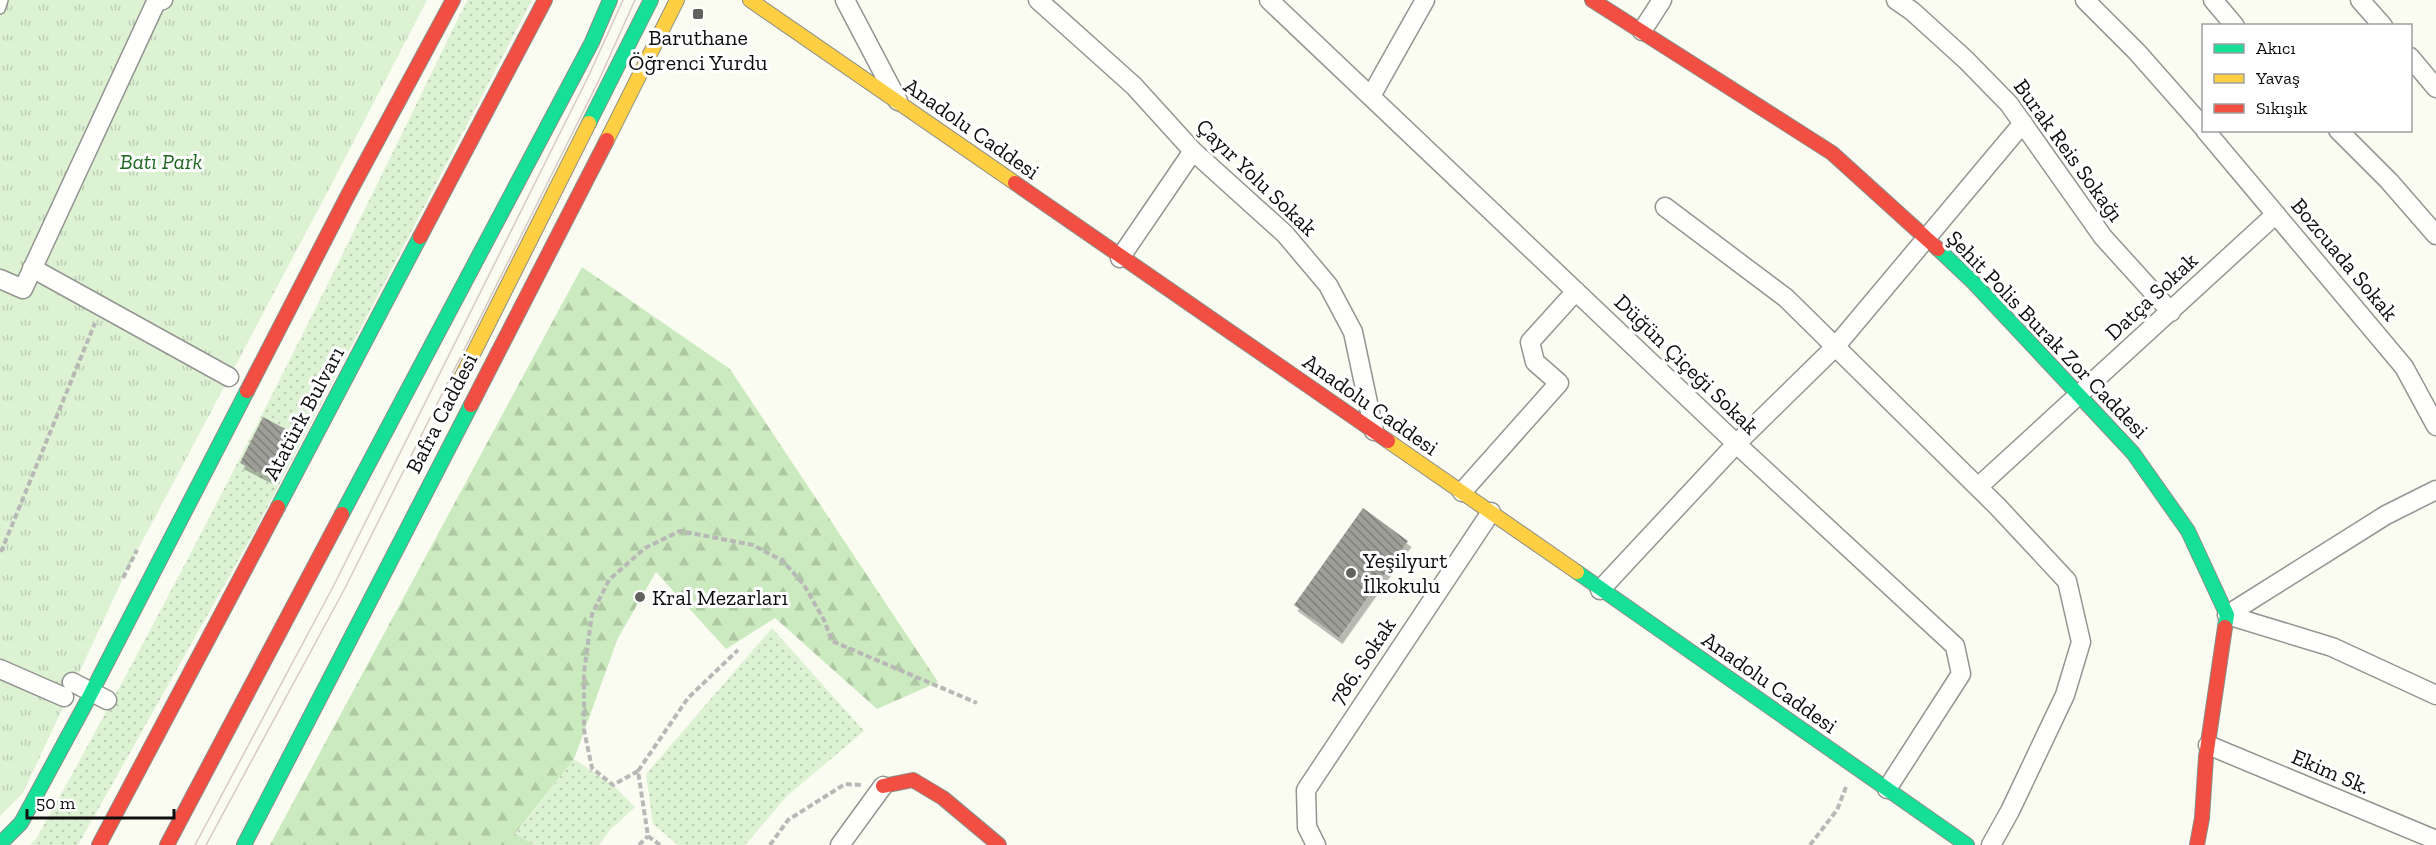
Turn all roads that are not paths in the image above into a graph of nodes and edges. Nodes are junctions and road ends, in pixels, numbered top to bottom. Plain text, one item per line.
1 (3, 0) edge
2 (163, 0) edge
3 (440, 0) edge
4 (453, 0) edge
5 (545, 0) edge
6 (610, 0) edge
7 (651, 0) edge
8 (677, 0) edge
9 (750, 0) edge
10 (845, 0) edge
11 (1038, 0) edge
12 (1269, 0) edge
13 (1425, 0) edge
14 (1592, 0) edge
15 (1662, 0) edge
16 (1896, 0) edge
17 (2085, 0) edge
18 (2213, 0) edge
19 (2360, 0) edge
20 (0, 9) edge
21 (2233, 24) edge
22 (2381, 24) edge
23 (1642, 31) junction
24 (2412, 59) edge
25 (413, 74) junction
26 (2436, 88) edge
27 (1371, 96) junction
28 (899, 102) junction
29 (2023, 123) junction
30 (2202, 127) edge
31 (2207, 132) edge
32 (2340, 132) edge
33 (1193, 151) junction
34 (1665, 207) dead end
35 (2276, 214) junction
36 (2436, 235) edge
37 (1928, 238) junction
38 (1120, 258) junction
39 (32, 268) junction
40 (0, 279) edge
41 (1576, 291) junction
42 (2171, 312) junction
43 (1835, 347) junction
44 (229, 377) dead end
45 (455, 390) dead end
46 (2078, 395) junction
47 (2436, 426) edge
48 (1374, 431) junction
49 (1736, 444) junction
50 (1978, 487) junction
51 (2436, 490) edge
52 (1462, 492) junction
53 (1491, 512) junction
54 (1600, 590) junction
55 (2226, 615) junction
56 (0, 669) edge
57 (2436, 695) edge
58 (99, 696) junction
59 (2208, 745) junction
60 (883, 786) joint
61 (1887, 789) junction
62 (2436, 840) edge
63 (0, 844) edge
64 (99, 845) edge
65 (167, 845) edge
66 (244, 845) edge
67 (840, 845) edge
68 (999, 845) edge
69 (1316, 845) edge
70 (1967, 845) edge
71 (1991, 845) edge
72 (2197, 845) edge

1 - 20 lane
2 - 39 street
3 - 25 main road
4 - 25 main road
5 - 64 main road, Atatürk Bulvarı
6 - 65 main road
7 - 45 main road, Bafra Caddesi
8 - 66 main road, Bafra Caddesi
9 - 28 main road, Anadolu Caddesi
10 - 28 street
11 - 33 street, Çayır Yolu Sokak
12 - 27 street, Düğün Çiçeği Sokak
13 - 27 street
14 - 23 main road, Şehit Polis Burak Zor Caddesi
15 - 23 street
16 - 29 street, Burak Reis Sokağı
17 - 30 street, Bozcuada Sokak
18 - 21 street
19 - 22 street
23 - 37 main road, Şehit Polis Burak Zor Caddesi
24 - 26 street
25 - 58 main road
27 - 41 street, Düğün Çiçeği Sokak
28 - 38 main road, Anadolu Caddesi
29 - 37 street
29 - 42 street, Burak Reis Sokağı
31 - 35 street, Bozcuada Sokak
32 - 36 street
33 - 38 street
33 - 48 street, Çayır Yolu Sokak
34 - 43 street
35 - 42 street, Datça Sokak
35 - 47 street, Bozcuada Sokak
37 - 43 street
37 - 46 main road, Şehit Polis Burak Zor Caddesi
38 - 48 main road, Anadolu Caddesi
39 - 40 street
39 - 44 street
41 - 49 street, Düğün Çiçeği Sokak
41 - 52 street
42 - 46 street, Datça Sokak
43 - 49 street
43 - 50 street
46 - 50 street, Datça Sokak
46 - 55 main road, Şehit Polis Burak Zor Caddesi
48 - 52 main road, Anadolu Caddesi
49 - 54 street
49 - 61 street, Düğün Çiçeği Sokak
50 - 71 street
51 - 55 street
52 - 53 main road, Anadolu Caddesi
53 - 54 main road, Anadolu Caddesi
53 - 69 street, 786. Sokak
54 - 61 main road, Anadolu Caddesi
55 - 57 street
55 - 59 main road
56 - 58 street
58 - 63 main road
59 - 62 street, Ekim Sk.
59 - 72 main road
60 - 67 street
60 - 68 main road
61 - 70 main road, Anadolu Caddesi

